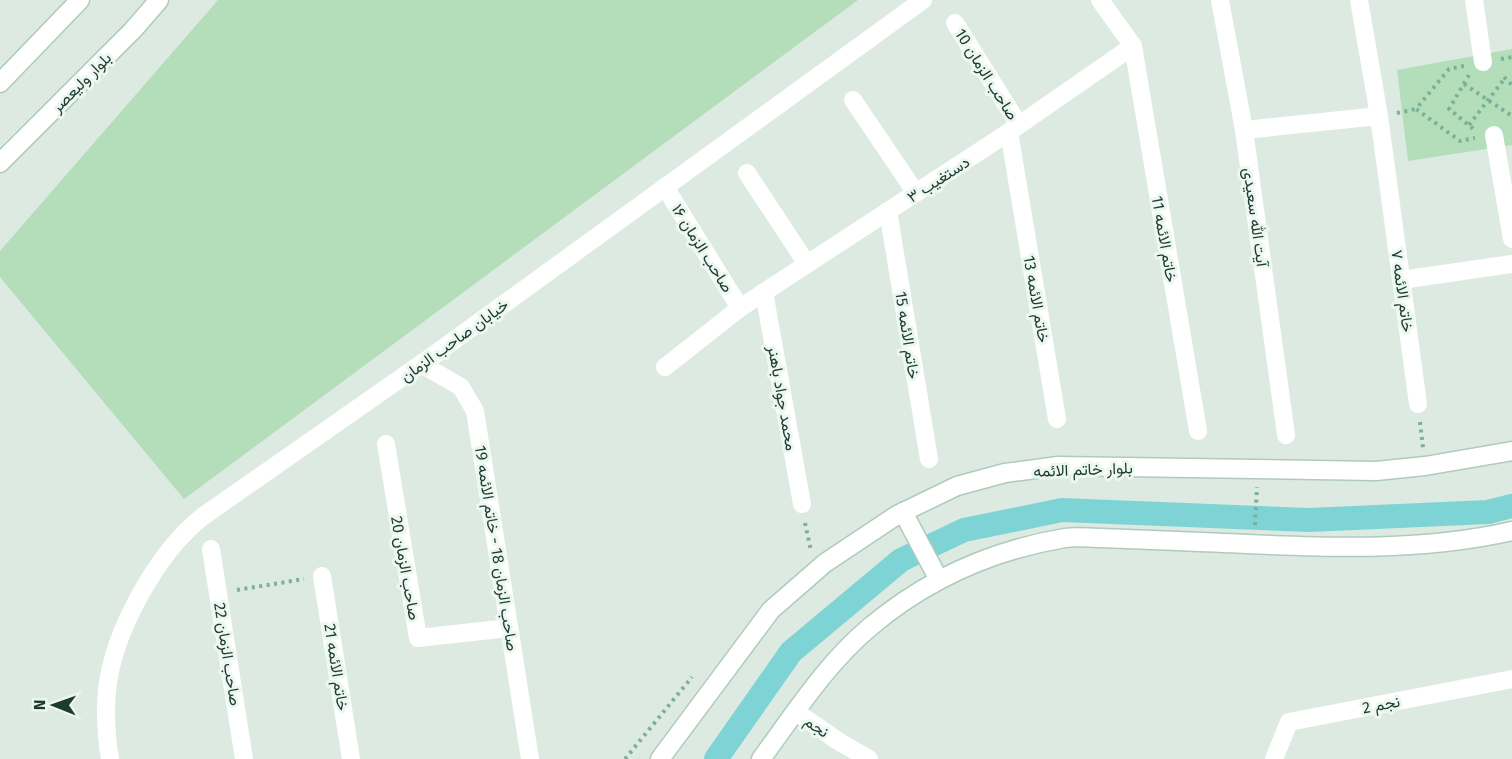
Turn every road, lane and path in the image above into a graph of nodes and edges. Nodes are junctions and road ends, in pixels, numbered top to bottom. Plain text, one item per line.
1 (80, 0) edge
2 (159, 0) edge
3 (923, 0) edge
4 (1100, 0) edge
5 (1220, 0) edge
6 (1359, 0) edge
7 (1474, 0) edge
8 (955, 23) dead end
9 (1133, 46) junction
10 (1512, 57) edge
11 (1480, 63) junction
12 (1504, 78) dead end
13 (0, 83) edge
14 (1464, 84) junction
15 (854, 100) dead end
16 (1488, 100) junction
17 (1379, 116) junction
18 (1512, 116) edge
19 (1468, 125) junction
20 (1014, 128) junction
21 (1244, 130) junction
22 (1494, 135) dead end
23 (0, 163) edge
24 (747, 173) dead end
25 (665, 187) junction
26 (916, 193) junction
27 (888, 211) junction
28 (1512, 239) edge
29 (807, 264) junction
30 (1512, 264) edge
31 (1401, 280) junction
32 (764, 292) junction
33 (740, 308) junction
34 (421, 364) junction
35 (665, 367) dead end
36 (1418, 404) joint
37 (1057, 419) dead end
38 (1198, 431) dead end
39 (1286, 435) dead end
40 (386, 444) dead end
41 (1512, 451) edge
42 (928, 459) dead end
43 (1425, 466) junction
44 (1257, 470) junction
45 (802, 504) joint
46 (904, 513) junction
47 (1512, 531) edge
48 (1255, 544) junction
49 (818, 547) dead end
50 (211, 549) dead end
51 (811, 552) junction
52 (805, 556) dead end
53 (322, 576) joint
54 (938, 579) junction
55 (218, 592) junction
56 (509, 628) junction
57 (695, 674) dead end
58 (1512, 679) edge
59 (796, 712) junction
60 (110, 759) edge
61 (244, 759) edge
62 (351, 759) edge
63 (530, 759) edge
64 (625, 759) edge
65 (660, 759) edge
66 (761, 759) edge
67 (869, 759) edge
68 (1274, 759) edge

1 - 13 street
2 - 23 street, بلوار ولیعصر
3 - 25 street, خیابان صاحب الزمان
4 - 9 street
5 - 21 street, آیت الله سعیدی
6 - 17 street, خاتم الائمه ۷
7 - 11 street
8 - 20 street, صاحب الزمان 10
9 - 20 street, دستغیب ۳
9 - 38 street, خاتم الائمه 11
10 - 11 path
11 - 14 path
11 - 19 path
12 - 16 path
14 - 16 path
14 - 19 path
15 - 26 street
16 - 18 path
16 - 19 path
17 - 21 street
17 - 31 street, خاتم الائمه ۷
20 - 26 street, دستغیب ۳
20 - 37 street, خاتم الائمه 13
21 - 39 street, آیت الله سعیدی
22 - 28 street
24 - 29 street
25 - 33 street, صاحب الزمان ۱۶
25 - 34 street, خیابان صاحب الزمان
26 - 27 street, دستغیب ۳
27 - 29 street, دستغیب ۳
27 - 42 street, خاتم الائمه 15
29 - 32 street, دستغیب ۳
30 - 31 street
31 - 36 street, خاتم الائمه ۷
32 - 33 street, دستغیب ۳
32 - 45 street, محمد جواد باهنر
33 - 35 street, دستغیب ۳
34 - 56 street, صاحب الزمان 18 - خاتم الائمه 19
34 - 60 street, خیابان صاحب الزمان
36 - 43 path
40 - 56 street, صاحب الزمان 20
41 - 43 street, بلوار خاتم الائمه
43 - 44 street, بلوار خاتم الائمه
44 - 46 street, بلوار خاتم الائمه
44 - 48 path
45 - 51 path
46 - 54 street
46 - 65 street, بلوار خاتم الائمه
47 - 48 street
48 - 54 street
49 - 51 path
50 - 55 street, صاحب الزمان 22
51 - 52 path
53 - 55 path
53 - 62 street, خاتم الائمه 21
54 - 59 street
55 - 61 street, صاحب الزمان 22
56 - 63 street, صاحب الزمان 18 - خاتم الائمه 19
57 - 64 path
58 - 68 street, نجم 2
59 - 66 street
59 - 67 street, نجم

